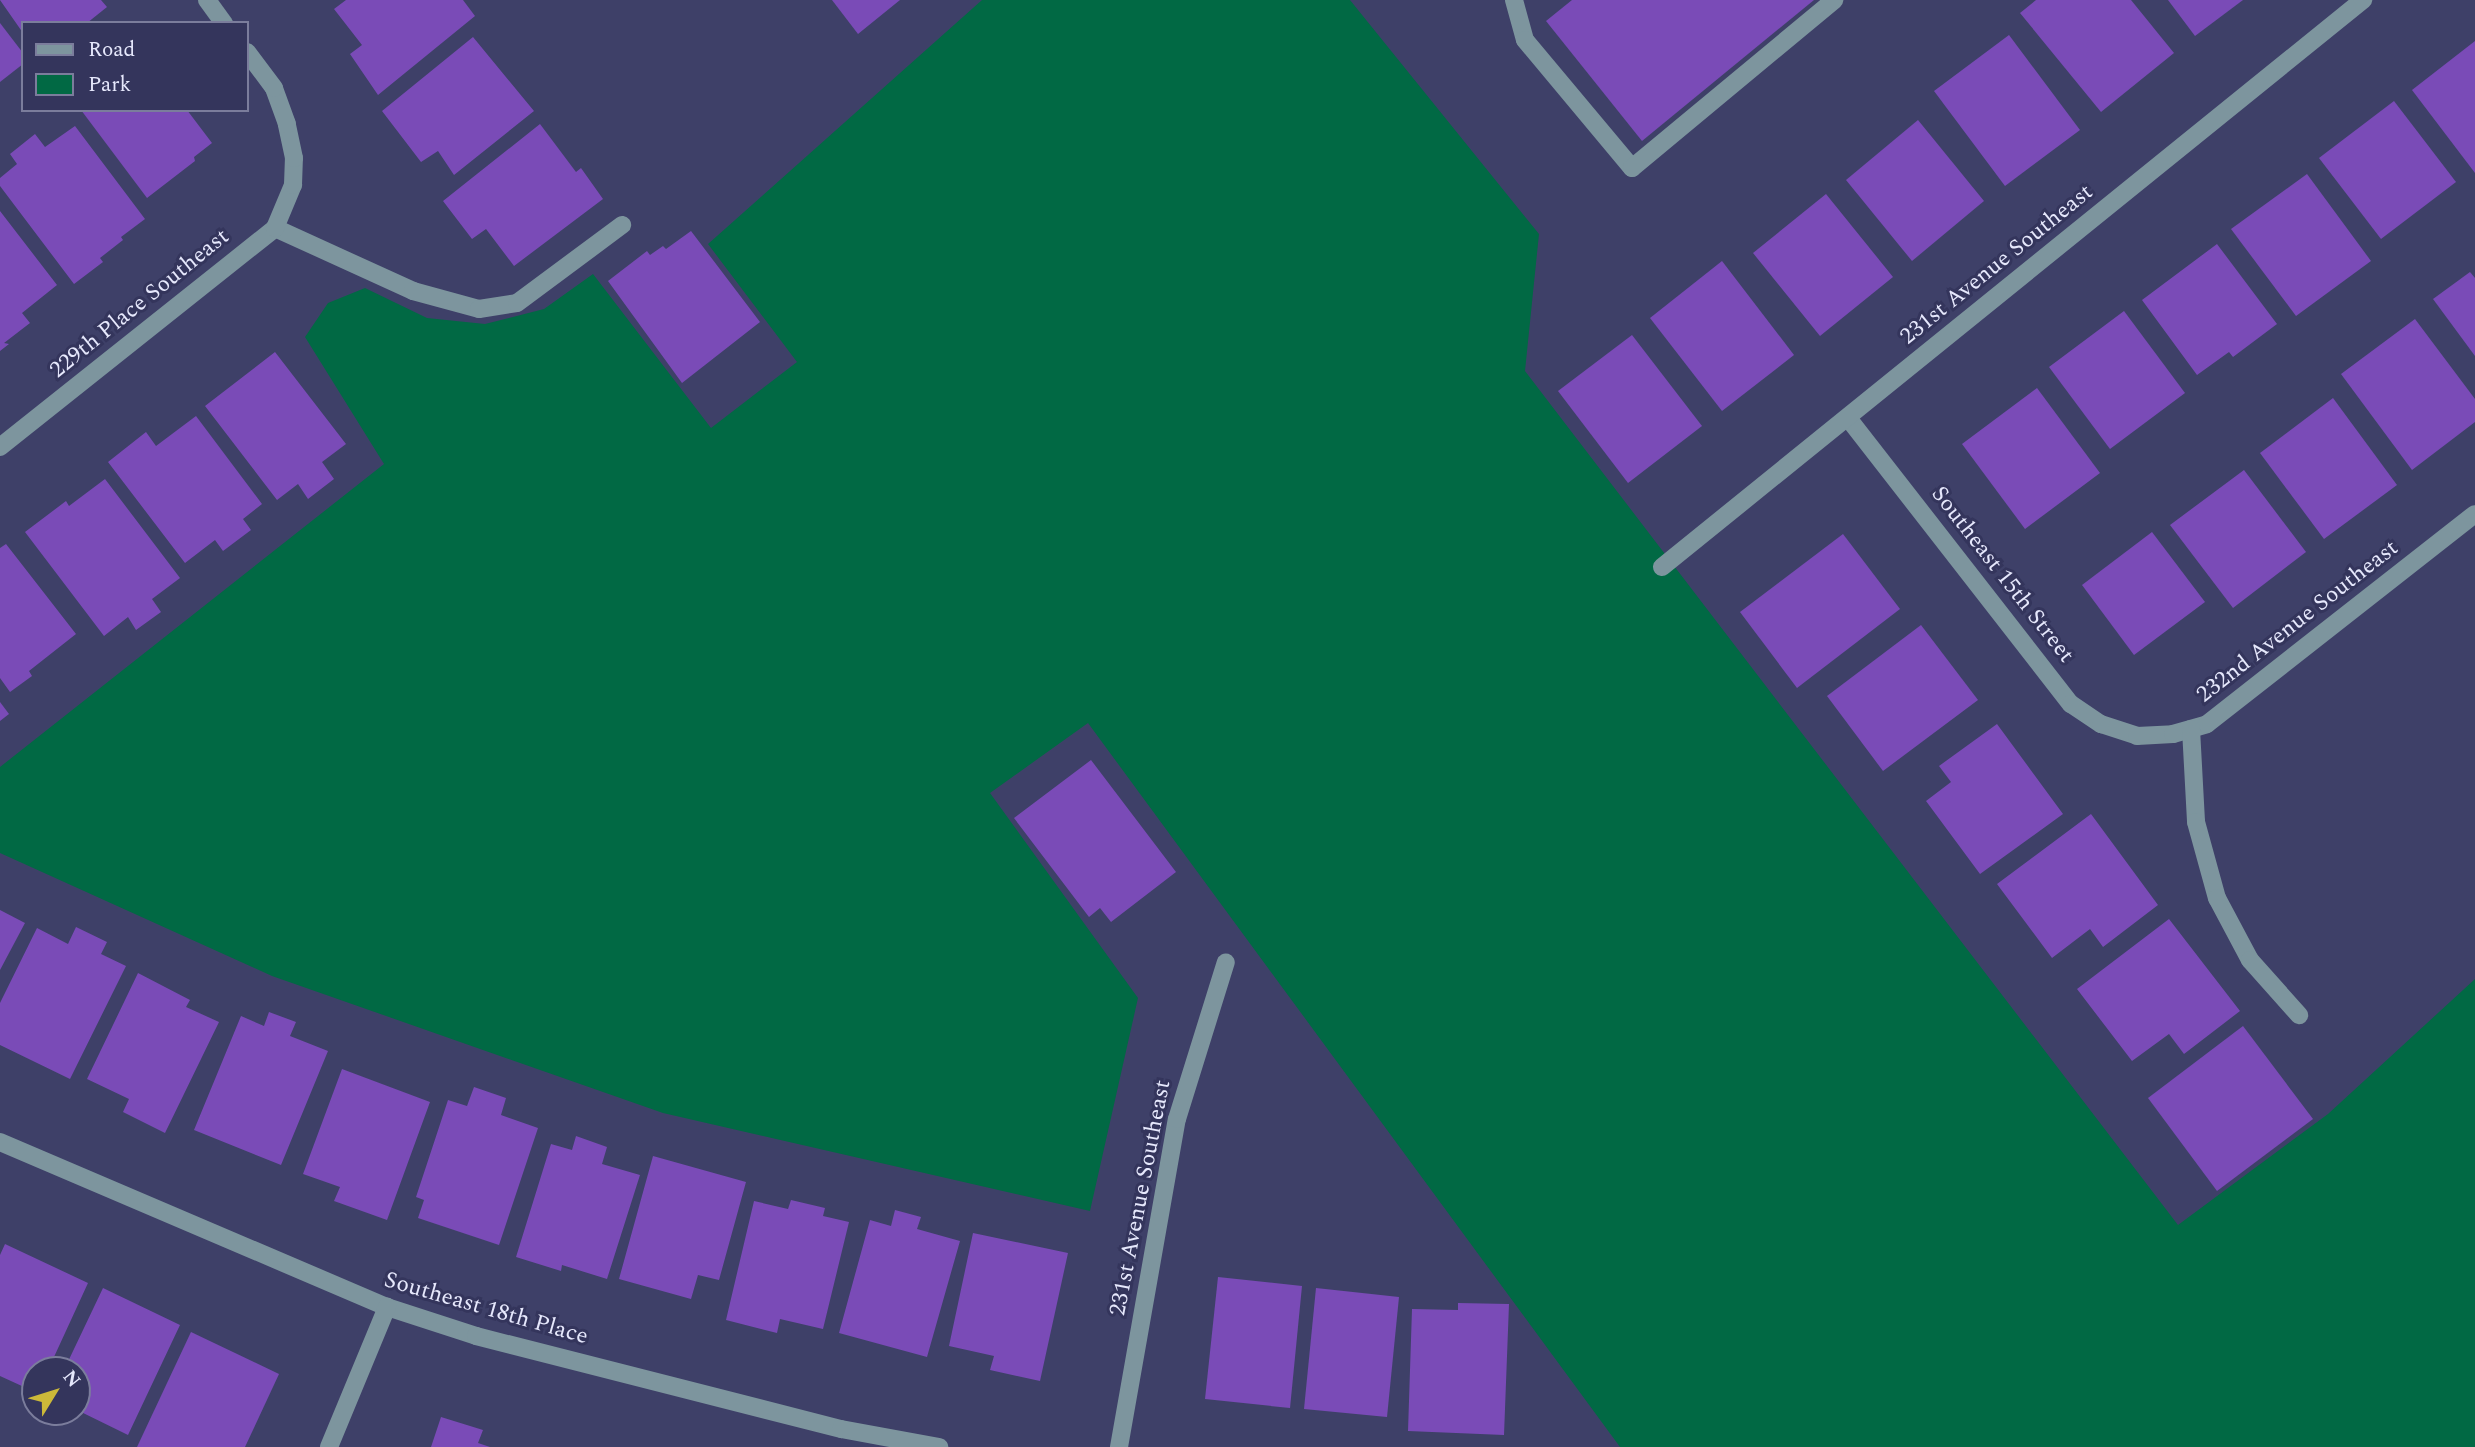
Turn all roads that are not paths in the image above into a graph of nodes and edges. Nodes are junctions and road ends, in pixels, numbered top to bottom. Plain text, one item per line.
1 (207, 0) edge
2 (1514, 0) edge
3 (1833, 0) edge
4 (2363, 0) edge
5 (223, 21) edge
6 (248, 53) edge
7 (622, 225) dead end
8 (275, 228) junction
9 (1848, 418) junction
10 (0, 447) edge
11 (2475, 514) edge
12 (1662, 567) dead end
13 (2191, 729) junction
14 (2137, 736) joint
15 (1226, 962) dead end
16 (2300, 1015) dead end
17 (0, 1142) edge
18 (387, 1307) junction
19 (329, 1447) edge
20 (940, 1447) edge
21 (1119, 1447) edge

1 - 5 street
2 - 3 street
4 - 9 street, 231st Avenue Southeast
6 - 8 street, 229th Place Southeast
7 - 8 street
8 - 10 street, 229th Place Southeast
9 - 12 street, 231st Avenue Southeast
9 - 14 street, Southeast 15th Street
11 - 13 street, 232nd Avenue Southeast
13 - 14 street, 232nd Avenue Southeast
13 - 16 street
15 - 21 street, 231st Avenue Southeast
17 - 18 street, Southeast 18th Place
18 - 19 street
18 - 20 street, Southeast 18th Place

